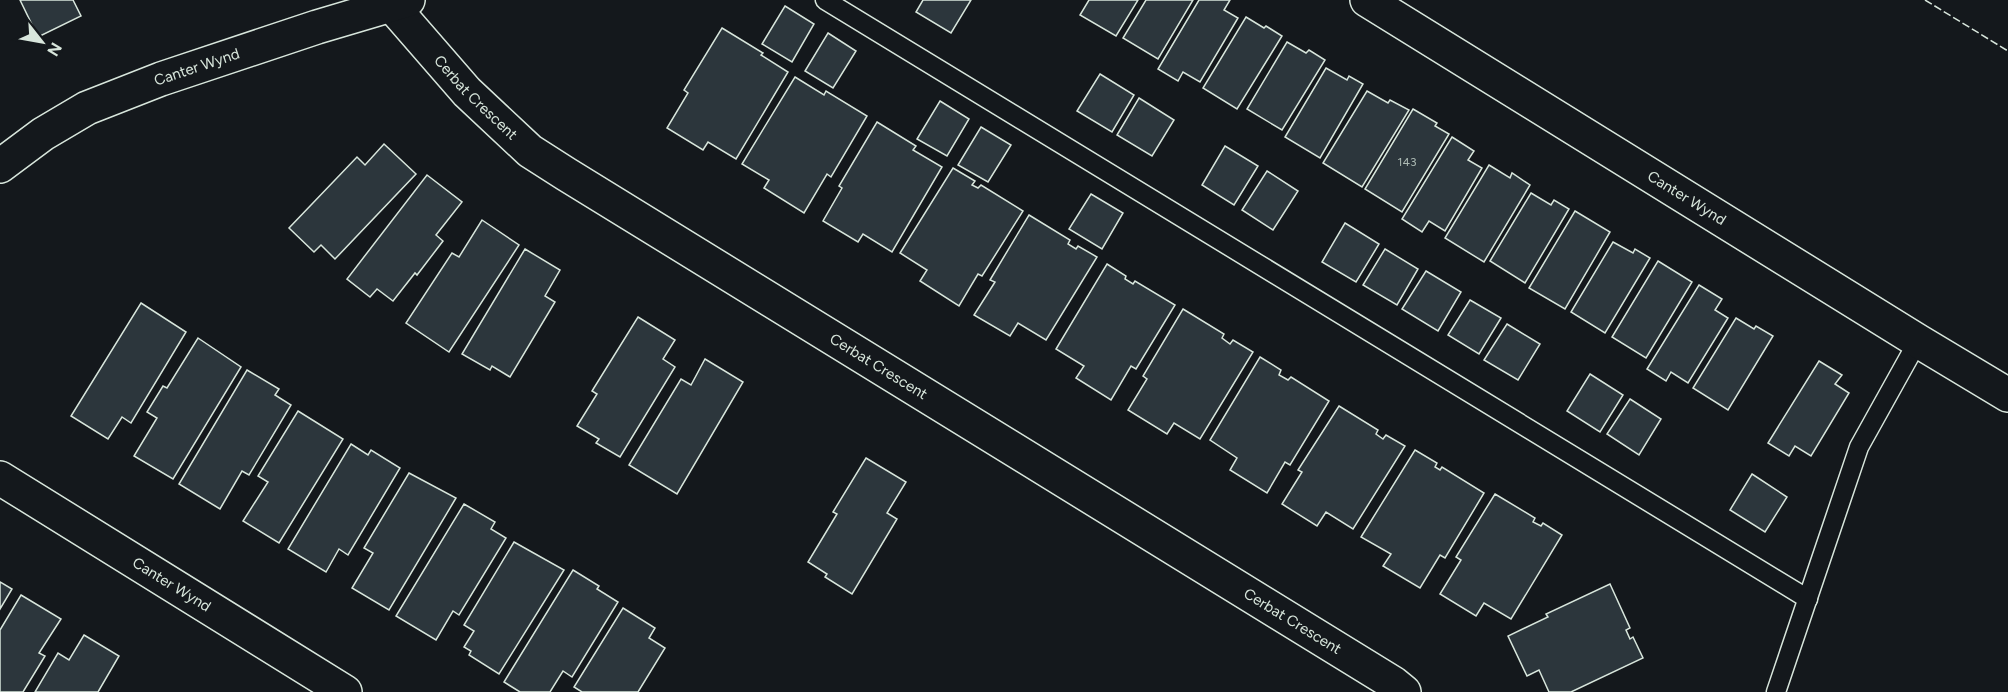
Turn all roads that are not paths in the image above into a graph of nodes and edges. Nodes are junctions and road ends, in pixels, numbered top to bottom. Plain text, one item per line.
1 (825, 0) edge
2 (1367, 0) edge
3 (395, 2) edge
4 (0, 166) edge
5 (1918, 341) junction
6 (2008, 395) edge
7 (0, 478) edge
8 (1808, 599) junction
9 (345, 692) edge
10 (1404, 692) edge
11 (1776, 692) edge

1 - 8 lane
2 - 5 street, Canter Wynd
3 - 4 street, Canter Wynd
3 - 10 street, Cerbat Crescent
5 - 6 street, Canter Wynd
5 - 8 lane
7 - 9 street, Canter Wynd
8 - 11 lane

